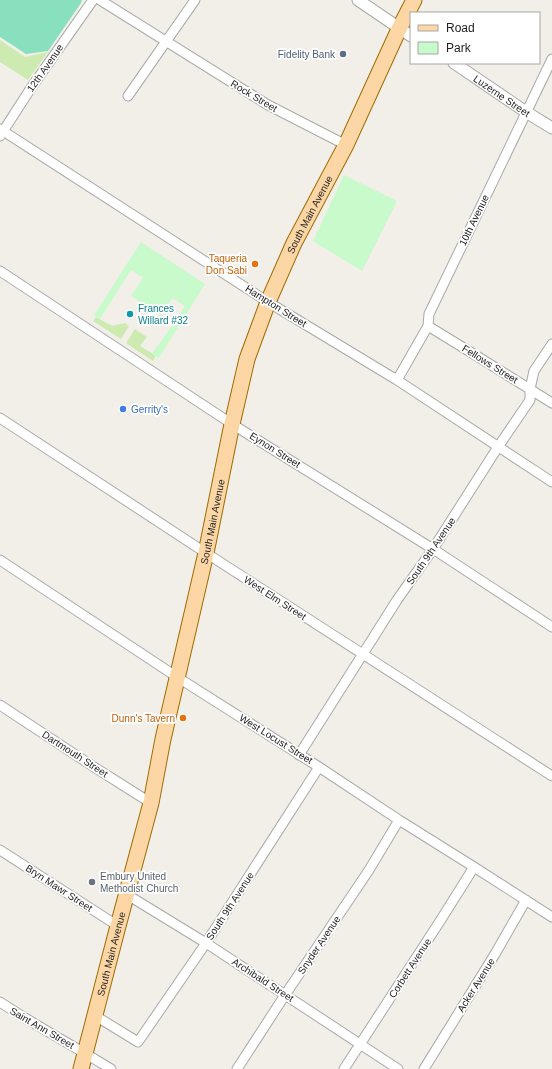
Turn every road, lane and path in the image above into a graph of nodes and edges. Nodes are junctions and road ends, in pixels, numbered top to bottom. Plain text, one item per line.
1 (93, 0) edge
2 (100, 0) edge
3 (195, 0) edge
4 (358, 0) edge
5 (414, 0) edge
6 (411, 12) edge
7 (410, 14) edge
8 (405, 32) edge
9 (166, 42) junction
10 (552, 59) edge
11 (455, 64) edge
12 (128, 96) dead end
13 (526, 112) junction
14 (552, 128) edge
15 (1, 132) edge
16 (346, 145) junction
17 (0, 271) edge
18 (268, 302) junction
19 (428, 326) junction
20 (552, 344) edge
21 (397, 380) junction
22 (530, 389) junction
23 (552, 403) edge
24 (0, 418) edge
25 (232, 424) junction
26 (498, 447) junction
27 (552, 482) edge
28 (432, 549) junction
29 (206, 553) junction
30 (0, 560) edge
31 (552, 627) edge
32 (363, 654) junction
33 (177, 677) junction
34 (0, 705) edge
35 (299, 755) junction
36 (319, 767) junction
37 (552, 776) edge
38 (151, 803) junction
39 (399, 820) junction
40 (0, 850) edge
41 (474, 866) junction
42 (126, 894) junction
43 (526, 900) junction
44 (552, 917) edge
45 (118, 926) junction
46 (206, 943) junction
47 (285, 995) junction
48 (0, 1002) edge
49 (94, 1015) junction
50 (361, 1044) junction
51 (85, 1053) junction
52 (81, 1069) edge
53 (111, 1069) edge
54 (238, 1069) edge
55 (344, 1069) edge
56 (398, 1069) edge
57 (424, 1069) edge

1 - 15 street, 12th Avenue
2 - 9 street, Rock Street
3 - 9 street
4 - 8 street
5 - 6 main road, South Main Avenue
7 - 8 main road, South Main Avenue
8 - 16 main road, South Main Avenue
9 - 12 street
9 - 16 street, Rock Street
10 - 13 street, 10th Avenue
11 - 13 street, Luzerne Street
13 - 14 street, Luzerne Street
13 - 19 street, 10th Avenue
15 - 18 street, Hampton Street
16 - 18 main road, South Main Avenue
17 - 25 street, Eynon Street
18 - 21 street, Hampton Street
18 - 25 main road, South Main Avenue
19 - 21 street, 10th Avenue
19 - 22 street, Fellows Street
20 - 22 street, South 9th Avenue
21 - 26 street, Hampton Street
22 - 23 street, Fellows Street
22 - 26 street, South 9th Avenue
24 - 29 street, West Elm Street
25 - 28 street, Eynon Street
25 - 29 main road, South Main Avenue
26 - 27 street, Hampton Street
26 - 28 street, South 9th Avenue
28 - 31 street, Eynon Street
28 - 32 street, South 9th Avenue
29 - 32 street, West Elm Street
29 - 33 main road, South Main Avenue
30 - 33 street, West Locust Street
32 - 35 street, South 9th Avenue
32 - 37 street, West Elm Street
33 - 35 street, West Locust Street
33 - 38 main road, South Main Avenue
34 - 38 street, Dartmouth Street
35 - 36 street, West Locust Street
36 - 39 street, West Locust Street
36 - 46 street, South 9th Avenue
38 - 42 main road, South Main Avenue
39 - 41 street, West Locust Street
39 - 47 street, Snyder Avenue
40 - 45 street, Bryn Mawr Street
41 - 43 street, West Locust Street
41 - 50 street, Corbett Avenue
42 - 45 main road, South Main Avenue
42 - 46 street, Archibald Street
43 - 44 street, West Locust Street
43 - 57 street, Acker Avenue
45 - 49 main road, South Main Avenue
46 - 47 street, Archibald Street
46 - 49 street, South 9th Avenue
47 - 50 street, Archibald Street
47 - 54 street, Snyder Avenue
48 - 51 street, Saint Ann Street
49 - 51 main road, South Main Avenue
50 - 55 street, Corbett Avenue
50 - 56 street, Archibald Street
51 - 52 main road, South Main Avenue
51 - 53 street, Saint Ann Street

